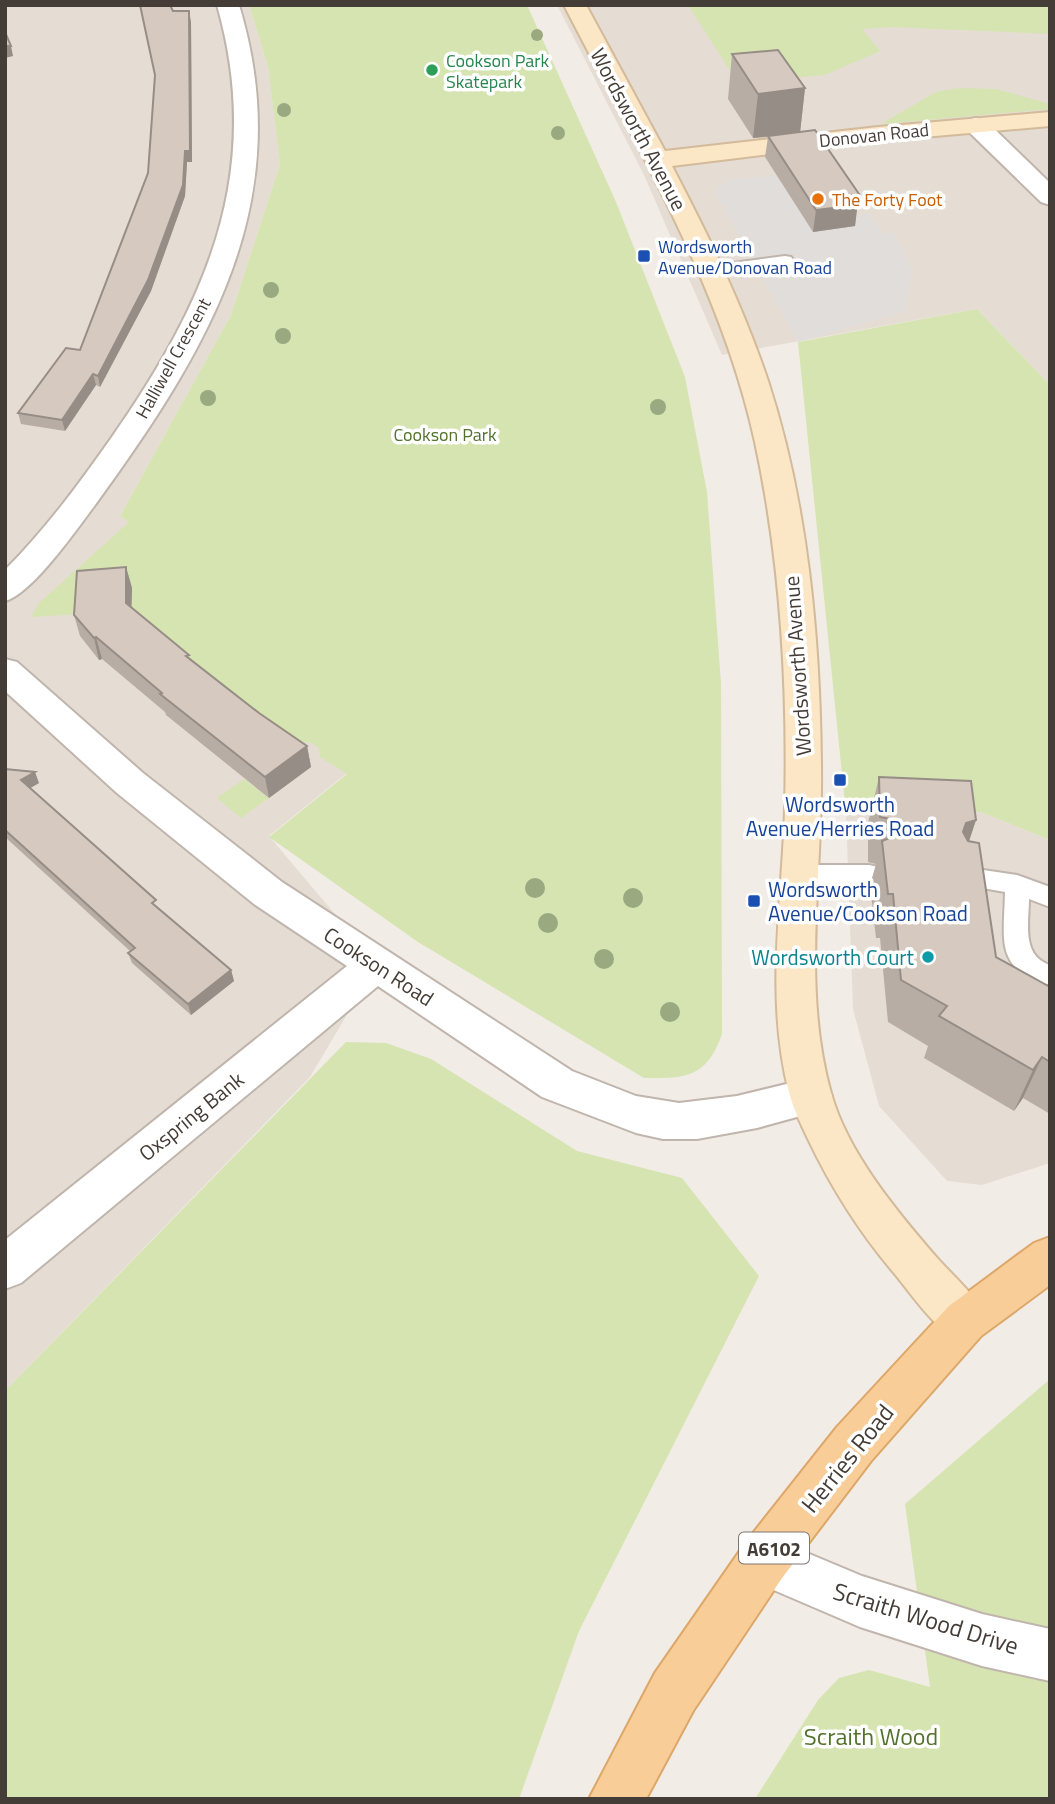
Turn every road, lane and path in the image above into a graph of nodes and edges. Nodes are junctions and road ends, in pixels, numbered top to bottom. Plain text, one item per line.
1 (228, 5) edge
2 (575, 5) edge
3 (1050, 119) edge
4 (976, 125) junction
5 (656, 160) junction
6 (1050, 197) edge
7 (785, 261) dead end
8 (711, 271) junction
9 (5, 590) edge
10 (6, 672) edge
11 (801, 874) junction
12 (869, 874) dead end
13 (963, 876) edge
14 (1017, 884) junction
15 (1050, 897) edge
16 (377, 964) junction
17 (1050, 975) edge
18 (811, 1096) junction
19 (1050, 1258) edge
20 (5, 1268) edge
21 (965, 1321) junction
22 (764, 1560) junction
23 (1050, 1655) edge
24 (616, 1799) edge

1 - 9 street, Halliwell Crescent
2 - 5 street, Wordsworth Avenue
3 - 4 street, Donovan Road
4 - 5 street, Donovan Road
4 - 6 street
5 - 8 street, Wordsworth Avenue
7 - 8 lane
8 - 11 street, Wordsworth Avenue
10 - 16 street, Cookson Road
11 - 12 lane
11 - 18 street, Wordsworth Avenue
13 - 14 lane
14 - 15 lane
14 - 17 lane
16 - 18 street, Cookson Road
16 - 20 street, Oxspring Bank
18 - 21 street, Wordsworth Avenue
19 - 21 main road, Herries Road / A6102
21 - 22 main road, Herries Road / A6102
22 - 23 street, Scraith Wood Drive
22 - 24 main road, Herries Road / A6102

